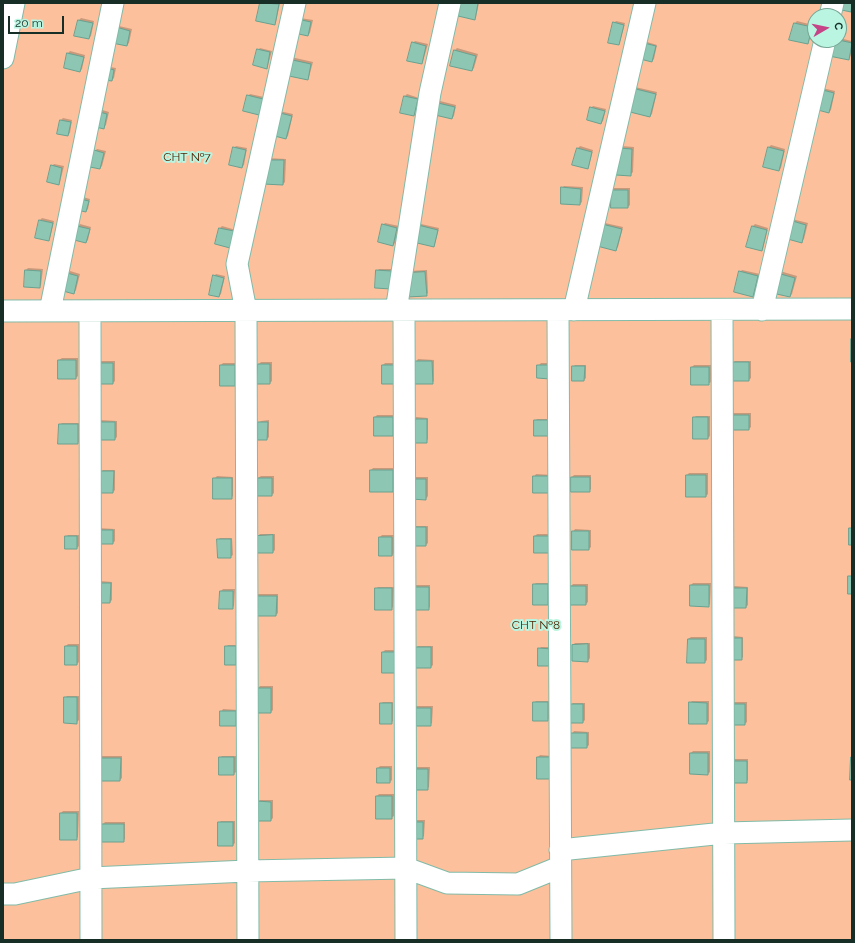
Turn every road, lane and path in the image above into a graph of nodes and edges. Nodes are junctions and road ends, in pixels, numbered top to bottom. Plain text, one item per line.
1 (14, 3) edge
2 (113, 3) edge
3 (295, 3) edge
4 (450, 3) edge
5 (645, 3) edge
6 (823, 48) edge
7 (3, 58) edge
8 (852, 309) edge
9 (566, 310) junction
10 (722, 310) junction
11 (762, 310) junction
12 (3, 311) edge
13 (50, 311) junction
14 (90, 311) junction
15 (246, 311) junction
16 (400, 311) junction
17 (852, 830) edge
18 (724, 833) junction
19 (560, 858) junction
20 (406, 868) junction
21 (247, 871) junction
22 (91, 878) junction
23 (3, 894) edge
24 (91, 940) edge
25 (248, 940) edge
26 (406, 940) edge
27 (561, 940) edge
28 (724, 940) edge

1 - 7 street
2 - 13 street
3 - 15 street
4 - 16 street
5 - 9 street
6 - 11 street
8 - 11 street
9 - 10 street
9 - 16 street
9 - 19 street
10 - 11 street
10 - 18 street
12 - 13 street
13 - 14 street
14 - 15 street
14 - 22 street
15 - 16 street
15 - 21 street
16 - 20 street
17 - 18 street
18 - 19 street
18 - 28 street
19 - 20 street
19 - 27 street
20 - 21 street
20 - 26 street
21 - 22 street
21 - 25 street
22 - 23 street
22 - 24 street

